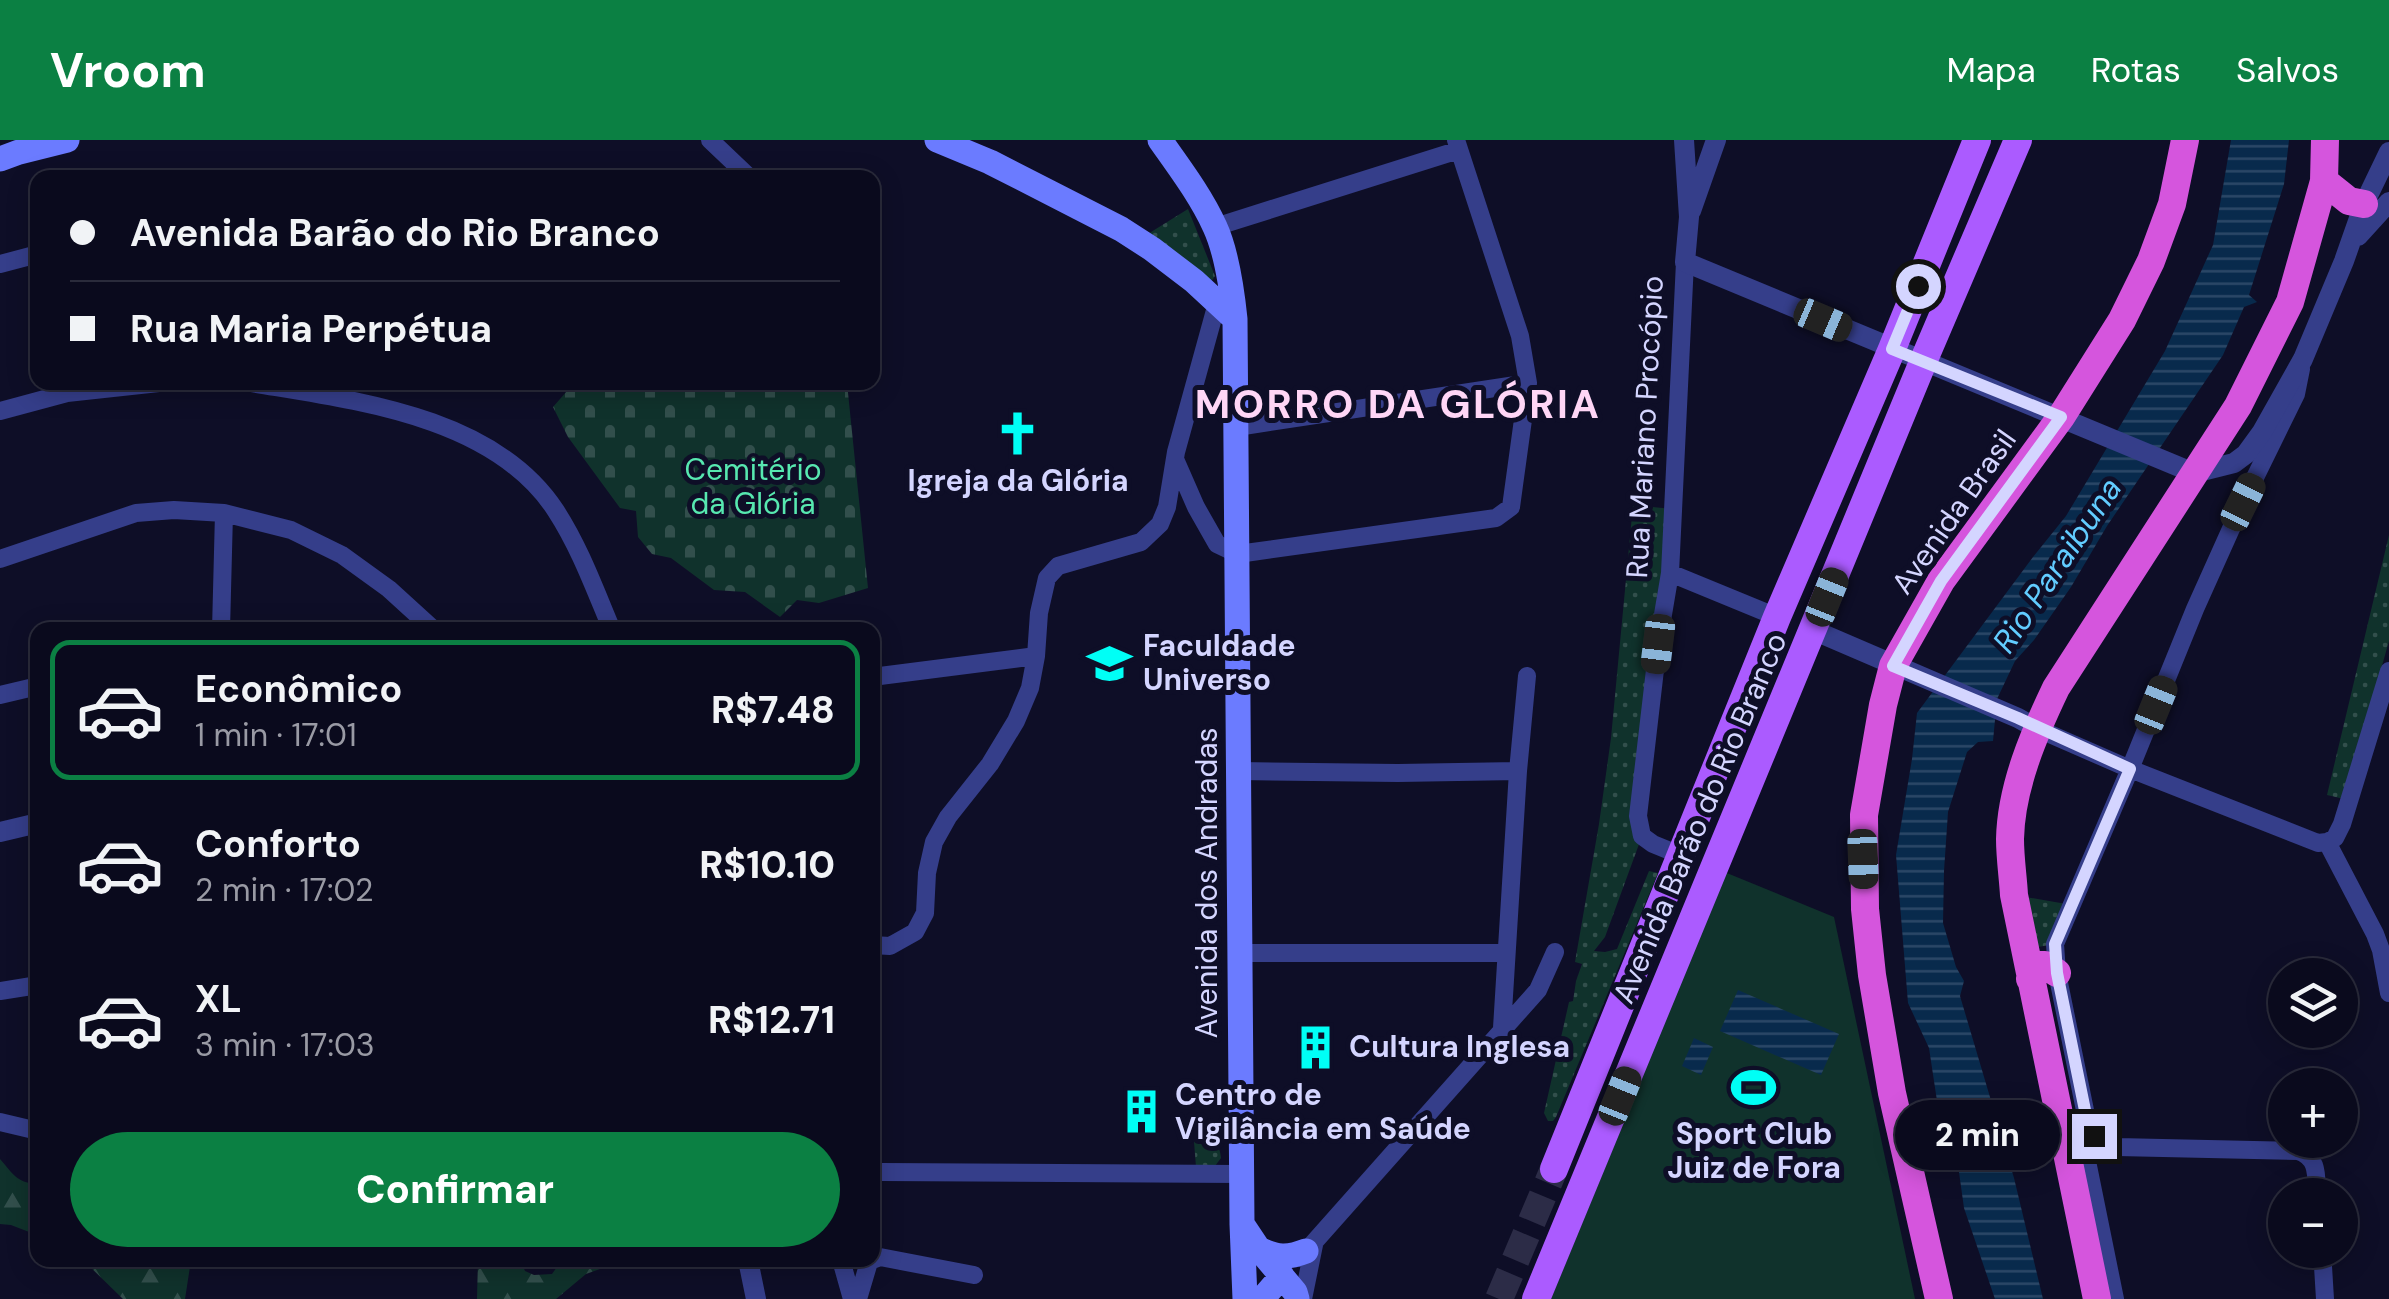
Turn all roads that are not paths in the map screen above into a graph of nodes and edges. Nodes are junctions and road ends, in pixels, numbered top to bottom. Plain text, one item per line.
1 (66, 140) edge
2 (710, 140) edge
3 (1160, 140) edge
4 (1684, 140) edge
5 (1716, 140) edge
6 (1977, 140) edge
7 (2018, 140) edge
8 (2185, 140) edge
9 (2326, 140) edge
10 (942, 141) edge
11 (1458, 145) edge
12 (2389, 152) edge
13 (0, 159) edge
14 (742, 170) edge
15 (2383, 176) edge
16 (2324, 181) junction
17 (2376, 203) edge
18 (1689, 217) junction
19 (1215, 227) junction
20 (30, 256) edge
21 (1685, 262) junction
22 (0, 264) edge
23 (1226, 310) junction
24 (1892, 349) junction
25 (2303, 359) junction
26 (1924, 362) junction
27 (1528, 383) junction
28 (95, 390) edge
29 (291, 390) edge
30 (0, 411) edge
31 (2066, 420) junction
32 (1237, 427) junction
33 (1175, 458) junction
34 (2185, 470) junction
35 (224, 513) junction
36 (1238, 554) junction
37 (0, 559) edge
38 (1670, 573) junction
39 (1777, 617) junction
40 (222, 622) edge
41 (425, 622) edge
42 (609, 622) edge
43 (1813, 630) junction
44 (1036, 656) junction
45 (1900, 669) junction
46 (2389, 671) edge
47 (880, 676) edge
48 (1527, 676) dead end
49 (30, 692) edge
50 (0, 695) edge
51 (2027, 723) junction
52 (2130, 769) junction
53 (1239, 771) junction
54 (1518, 771) junction
55 (30, 825) edge
56 (0, 832) edge
57 (2328, 842) junction
58 (1680, 854) junction
59 (880, 945) edge
60 (1555, 952) dead end
61 (1240, 953) junction
62 (1506, 953) junction
63 (2047, 965) junction
64 (1506, 982) junction
65 (30, 986) edge
66 (1538, 990) junction
67 (0, 992) edge
68 (2389, 993) edge
69 (1502, 1028) junction
70 (0, 1122) edge
71 (30, 1128) edge
72 (2067, 1152) junction
73 (1554, 1169) tunnel mouth
74 (881, 1172) dead end
75 (1242, 1174) junction
76 (2316, 1178) edge
77 (1242, 1224) junction
78 (1258, 1248) junction
79 (1310, 1248) junction
80 (880, 1257) edge
81 (749, 1267) edge
82 (844, 1267) edge
83 (866, 1267) edge
84 (2323, 1268) edge
85 (974, 1275) dead end
86 (1282, 1276) junction
87 (756, 1299) edge
88 (855, 1299) edge
89 (1245, 1299) edge
90 (1262, 1299) edge
91 (1300, 1299) edge
92 (1536, 1299) edge
93 (1939, 1299) edge
94 (2097, 1299) edge
95 (2115, 1299) edge
96 (2325, 1299) edge

1 - 13 main road
2 - 14 street
3 - 19 main road, Avenida dos Andradas
4 - 18 street, Rua Mariano Procópio
5 - 18 street
6 - 24 main road, Avenida Barão do Rio Branco
7 - 26 main road, Avenida Barão do Rio Branco
8 - 31 highway, Avenida Brasil
9 - 16 highway
10 - 23 main road
11 - 19 street
11 - 27 street
12 - 15 street
15 - 17 street
16 - 17 highway
16 - 34 highway
17 - 25 street
18 - 21 street, Rua Mariano Procópio
19 - 23 main road, Avenida dos Andradas
20 - 22 street
21 - 24 street
21 - 38 street, Rua Mariano Procópio
23 - 32 main road, Avenida dos Andradas
23 - 33 street
24 - 26 street
24 - 39 main road, Avenida Barão do Rio Branco
25 - 34 street
25 - 52 street
26 - 31 street
26 - 43 main road, Avenida Barão do Rio Branco
27 - 32 street
27 - 36 street
28 - 30 street
29 - 42 street
31 - 34 street
31 - 45 highway, Avenida Brasil
32 - 36 main road, Avenida dos Andradas
33 - 36 street
33 - 44 street
34 - 51 highway
35 - 37 street
35 - 40 street
35 - 41 street
36 - 53 main road, Avenida dos Andradas
38 - 39 street
38 - 58 street, Rua Mariano Procópio
39 - 58 main road, Avenida Barão do Rio Branco
43 - 45 street
43 - 92 main road, Avenida Barão do Rio Branco
44 - 47 street
44 - 59 street
45 - 51 street
45 - 93 highway, Avenida Brasil
46 - 57 street
48 - 54 street
49 - 50 street
51 - 52 street
51 - 63 highway
52 - 57 street
52 - 63 street
53 - 54 street
53 - 61 main road, Avenida dos Andradas
54 - 62 street
55 - 56 street
57 - 68 street
58 - 73 main road, Avenida Barão do Rio Branco
60 - 66 street
61 - 62 street
61 - 75 main road, Avenida dos Andradas
62 - 64 street
63 - 72 highway
63 - 76 street
64 - 66 street
64 - 69 street
65 - 67 street
66 - 69 street
69 - 79 street
70 - 71 street
72 - 94 highway
72 - 95 street
74 - 75 street
75 - 77 main road, Avenida dos Andradas
77 - 78 main road
77 - 89 main road, Avenida dos Andradas
78 - 79 main road
78 - 86 main road
79 - 86 street
79 - 91 street
80 - 85 street
81 - 87 street
82 - 88 street
83 - 88 street
84 - 96 street
86 - 90 main road
86 - 91 main road

